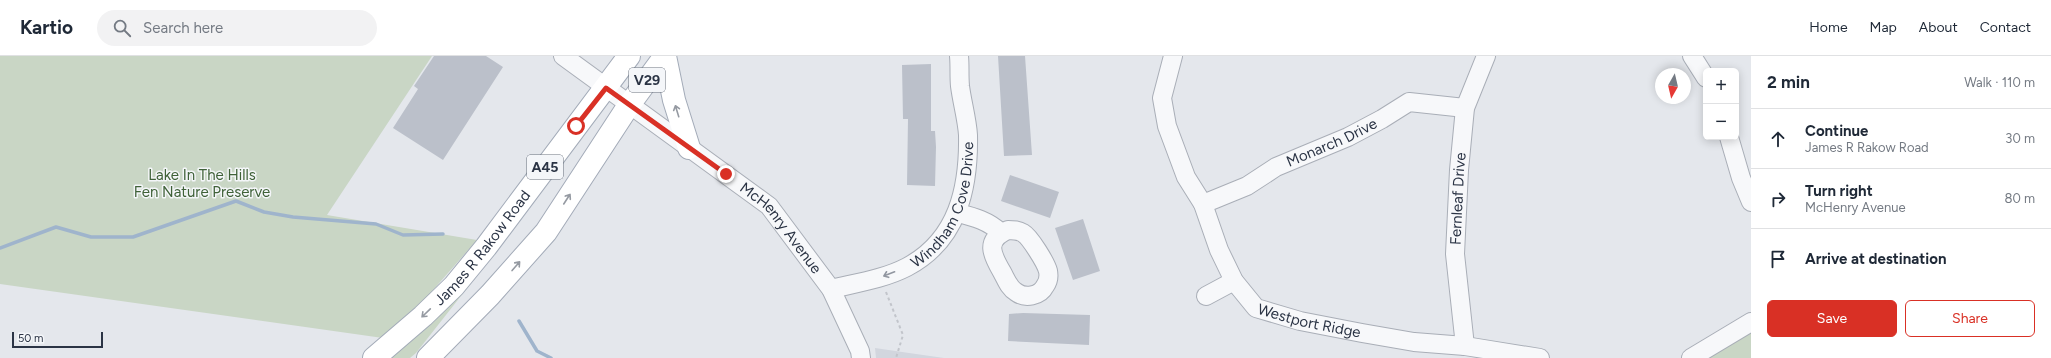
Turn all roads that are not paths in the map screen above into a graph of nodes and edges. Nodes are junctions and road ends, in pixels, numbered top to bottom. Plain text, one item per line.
1 (563, 56) edge
2 (629, 56) edge
3 (665, 56) edge
4 (960, 56) edge
5 (1173, 56) edge
6 (1486, 56) edge
7 (1692, 56) edge
8 (1703, 73) edge
9 (606, 88) junction
10 (629, 105) junction
11 (1464, 108) junction
12 (1730, 140) edge
13 (688, 148) junction
14 (1751, 202) edge
15 (1203, 204) junction
16 (958, 213) junction
17 (1001, 233) dead end
18 (1234, 281) junction
19 (831, 289) junction
20 (1206, 296) dead end
21 (1751, 322) edge
22 (1465, 346) junction
23 (374, 358) edge
24 (428, 358) edge
25 (861, 358) edge
26 (1540, 358) edge
27 (1691, 358) edge

1 - 9 street, McHenry Avenue
2 - 9 main road, V29
3 - 10 main road, V29
13 -> 3 main road
4 - 16 street, Windham Cove Drive
5 - 15 street, Westport Ridge
6 - 11 street, Fernleaf Drive
7 - 8 street
9 - 10 street, McHenry Avenue
9 -> 23 main road, James R Rakow Road / A45
10 - 13 street, McHenry Avenue
24 -> 10 main road, A45
11 - 15 street, Monarch Drive
11 - 22 street, Fernleaf Drive
12 - 14 street
13 - 19 street, McHenry Avenue
15 - 18 street, Westport Ridge
16 - 17 street
16 -> 19 street, Windham Cove Drive
18 - 20 street
18 - 22 street, Westport Ridge
19 - 25 street, McHenry Avenue
21 - 27 street
22 - 26 street, Westport Ridge

